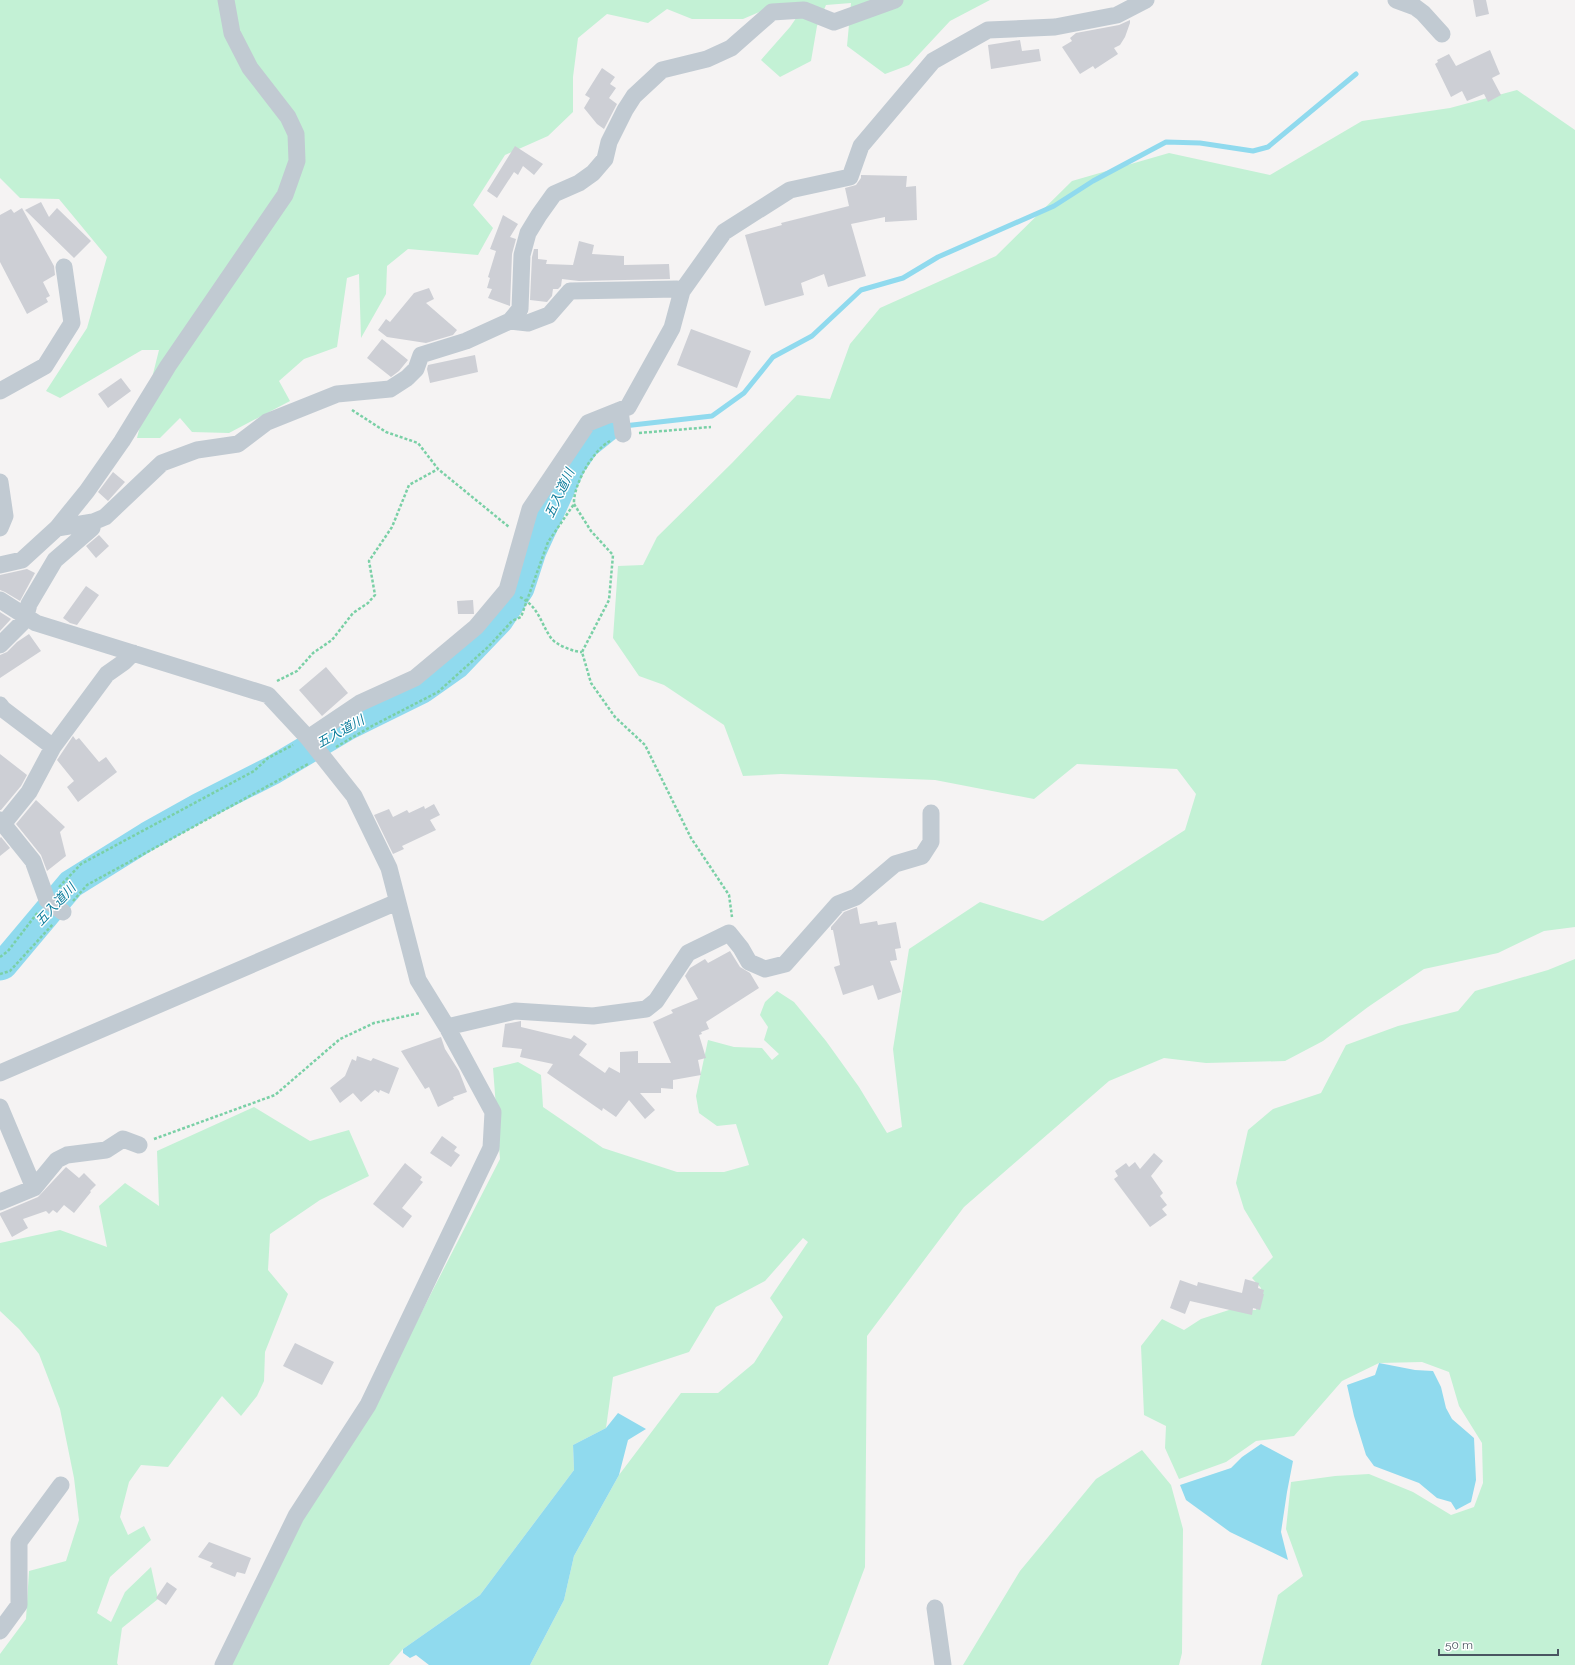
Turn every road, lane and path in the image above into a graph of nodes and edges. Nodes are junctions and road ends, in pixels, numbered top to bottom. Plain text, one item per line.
1 (226, 0) edge
2 (895, 0) edge
3 (1146, 0) edge
4 (1396, 0) edge
5 (1442, 34) dead end
6 (64, 267) dead end
7 (682, 291) junction
8 (510, 321) junction
9 (0, 391) edge
10 (337, 394) junction
11 (620, 410) junction
12 (711, 427) dead end
13 (623, 434) junction
14 (438, 469) junction
15 (0, 482) edge
16 (93, 522) junction
17 (0, 528) edge
18 (57, 528) junction
19 (522, 536) junction
20 (0, 565) edge
21 (0, 600) edge
22 (527, 601) dead end
23 (26, 616) junction
24 (0, 645) edge
25 (582, 652) junction
26 (133, 653) junction
27 (268, 695) junction
28 (0, 705) edge
29 (308, 738) junction
30 (53, 747) junction
31 (322, 756) junction
32 (931, 813) dead end
33 (2, 822) edge
34 (47, 900) junction
35 (397, 902) junction
36 (63, 912) junction
37 (729, 933) junction
38 (0, 957) edge
39 (0, 974) edge
40 (436, 1010) junction
41 (447, 1027) junction
42 (0, 1073) edge
43 (0, 1107) edge
44 (139, 1145) joint
45 (34, 1188) junction
46 (0, 1202) edge
47 (60, 1485) dead end
48 (935, 1608) dead end
49 (0, 1631) edge
50 (223, 1665) edge
51 (943, 1665) edge

1 - 18 street
2 - 8 street
3 - 7 street
4 - 5 street
6 - 9 street
7 - 8 street
7 - 11 street
8 - 10 street
10 - 14 path
10 - 16 street
11 - 13 street
11 - 19 street
12 - 13 path
13 - 25 path
14 - 19 path
14 - 27 path
15 - 17 street
16 - 18 street
16 - 23 street
18 - 20 street
19 - 29 street
21 - 23 street
22 - 25 path
23 - 24 street
23 - 26 street
25 - 37 path
26 - 27 street
26 - 30 street
27 - 29 street
28 - 30 street
29 - 31 street
29 - 34 path
30 - 33 street
31 - 35 street
31 - 36 path
32 - 37 street
33 - 34 street
34 - 36 street
34 - 38 path
35 - 40 street
35 - 42 street
36 - 39 path
37 - 41 street
40 - 41 street
40 - 44 path
41 - 50 street
43 - 45 street
44 - 45 street
45 - 46 street
47 - 49 street
48 - 51 street

